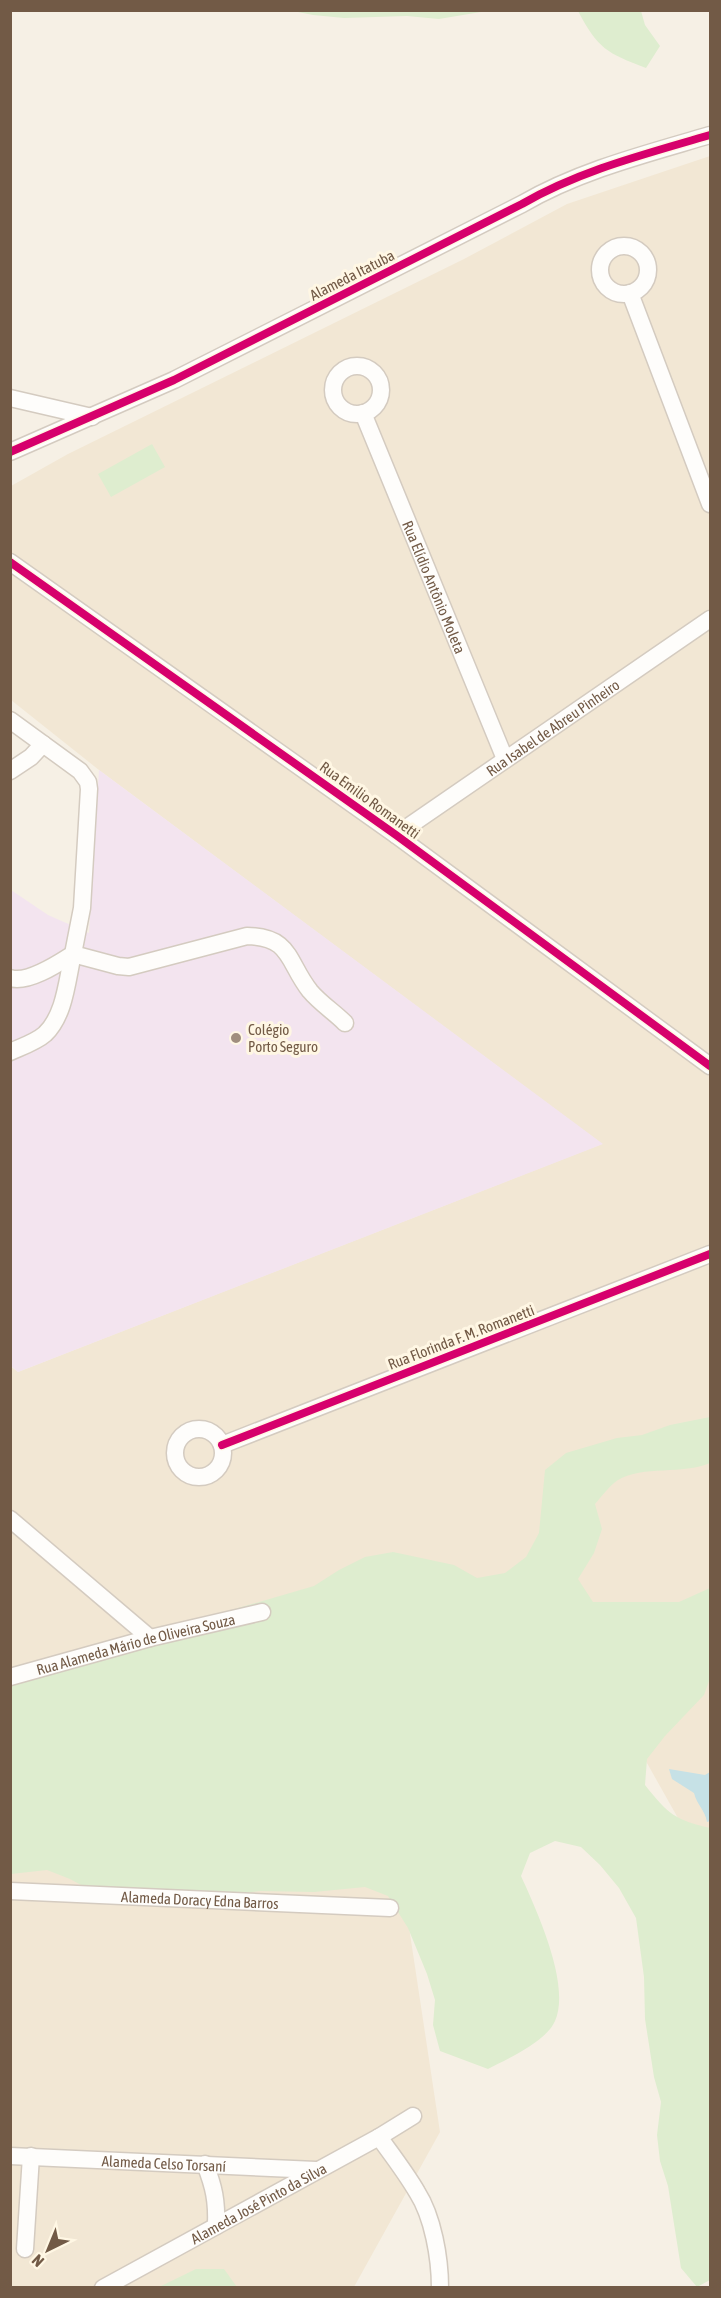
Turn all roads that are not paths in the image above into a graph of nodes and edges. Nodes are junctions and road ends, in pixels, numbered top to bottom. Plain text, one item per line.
1 (711, 135) edge
2 (630, 293) dead end
3 (10, 398) edge
4 (363, 413) dead end
5 (92, 417) junction
6 (10, 452) edge
7 (711, 504) edge
8 (10, 562) edge
9 (711, 619) edge
10 (10, 720) edge
11 (43, 744) junction
12 (505, 759) junction
13 (10, 771) edge
14 (396, 835) junction
15 (73, 954) junction
16 (10, 978) edge
17 (345, 1023) dead end
18 (10, 1052) edge
19 (711, 1066) edge
20 (711, 1254) edge
21 (222, 1445) dead end
22 (10, 1519) edge
23 (262, 1612) dead end
24 (150, 1638) junction
25 (10, 1677) edge
26 (10, 1891) edge
27 (390, 1908) dead end
28 (413, 2116) dead end
29 (379, 2137) junction
30 (10, 2156) edge
31 (31, 2156) junction
32 (205, 2164) junction
33 (317, 2170) junction
34 (216, 2226) junction
35 (25, 2249) dead end
36 (103, 2288) edge
37 (440, 2288) edge

1 - 5 street, Alameda Itatuba
2 - 7 street
3 - 5 street
4 - 12 street, Rua Elídio Antônio Moleta
5 - 6 street, Alameda Itatuba
8 - 14 street, Rua Emilio Romanetti
9 - 12 street, Rua Isabel de Abreu Pinheiro
10 - 11 street
11 - 13 street
11 - 15 street
12 - 14 street, Rua Isabel de Abreu Pinheiro
14 - 19 street, Rua Emilio Romanetti
15 - 16 street
15 - 17 street
15 - 18 street
20 - 21 street, Rua Florinda F. M. Romanetti
22 - 24 street
23 - 24 street, Rua Alameda Mário de Oliveira Souza
24 - 25 street, Rua Alameda Mário de Oliveira Souza
26 - 27 street, Alameda Doracy Edna Barros
28 - 29 street, Alameda José Pinto da Silva
29 - 33 street, Alameda José Pinto da Silva
29 - 37 street
30 - 31 street, Alameda Celso Torsaní
31 - 32 street, Alameda Celso Torsaní
31 - 35 street
32 - 33 street, Alameda Celso Torsaní
32 - 34 street
33 - 34 street, Alameda José Pinto da Silva
34 - 36 street, Alameda José Pinto da Silva

